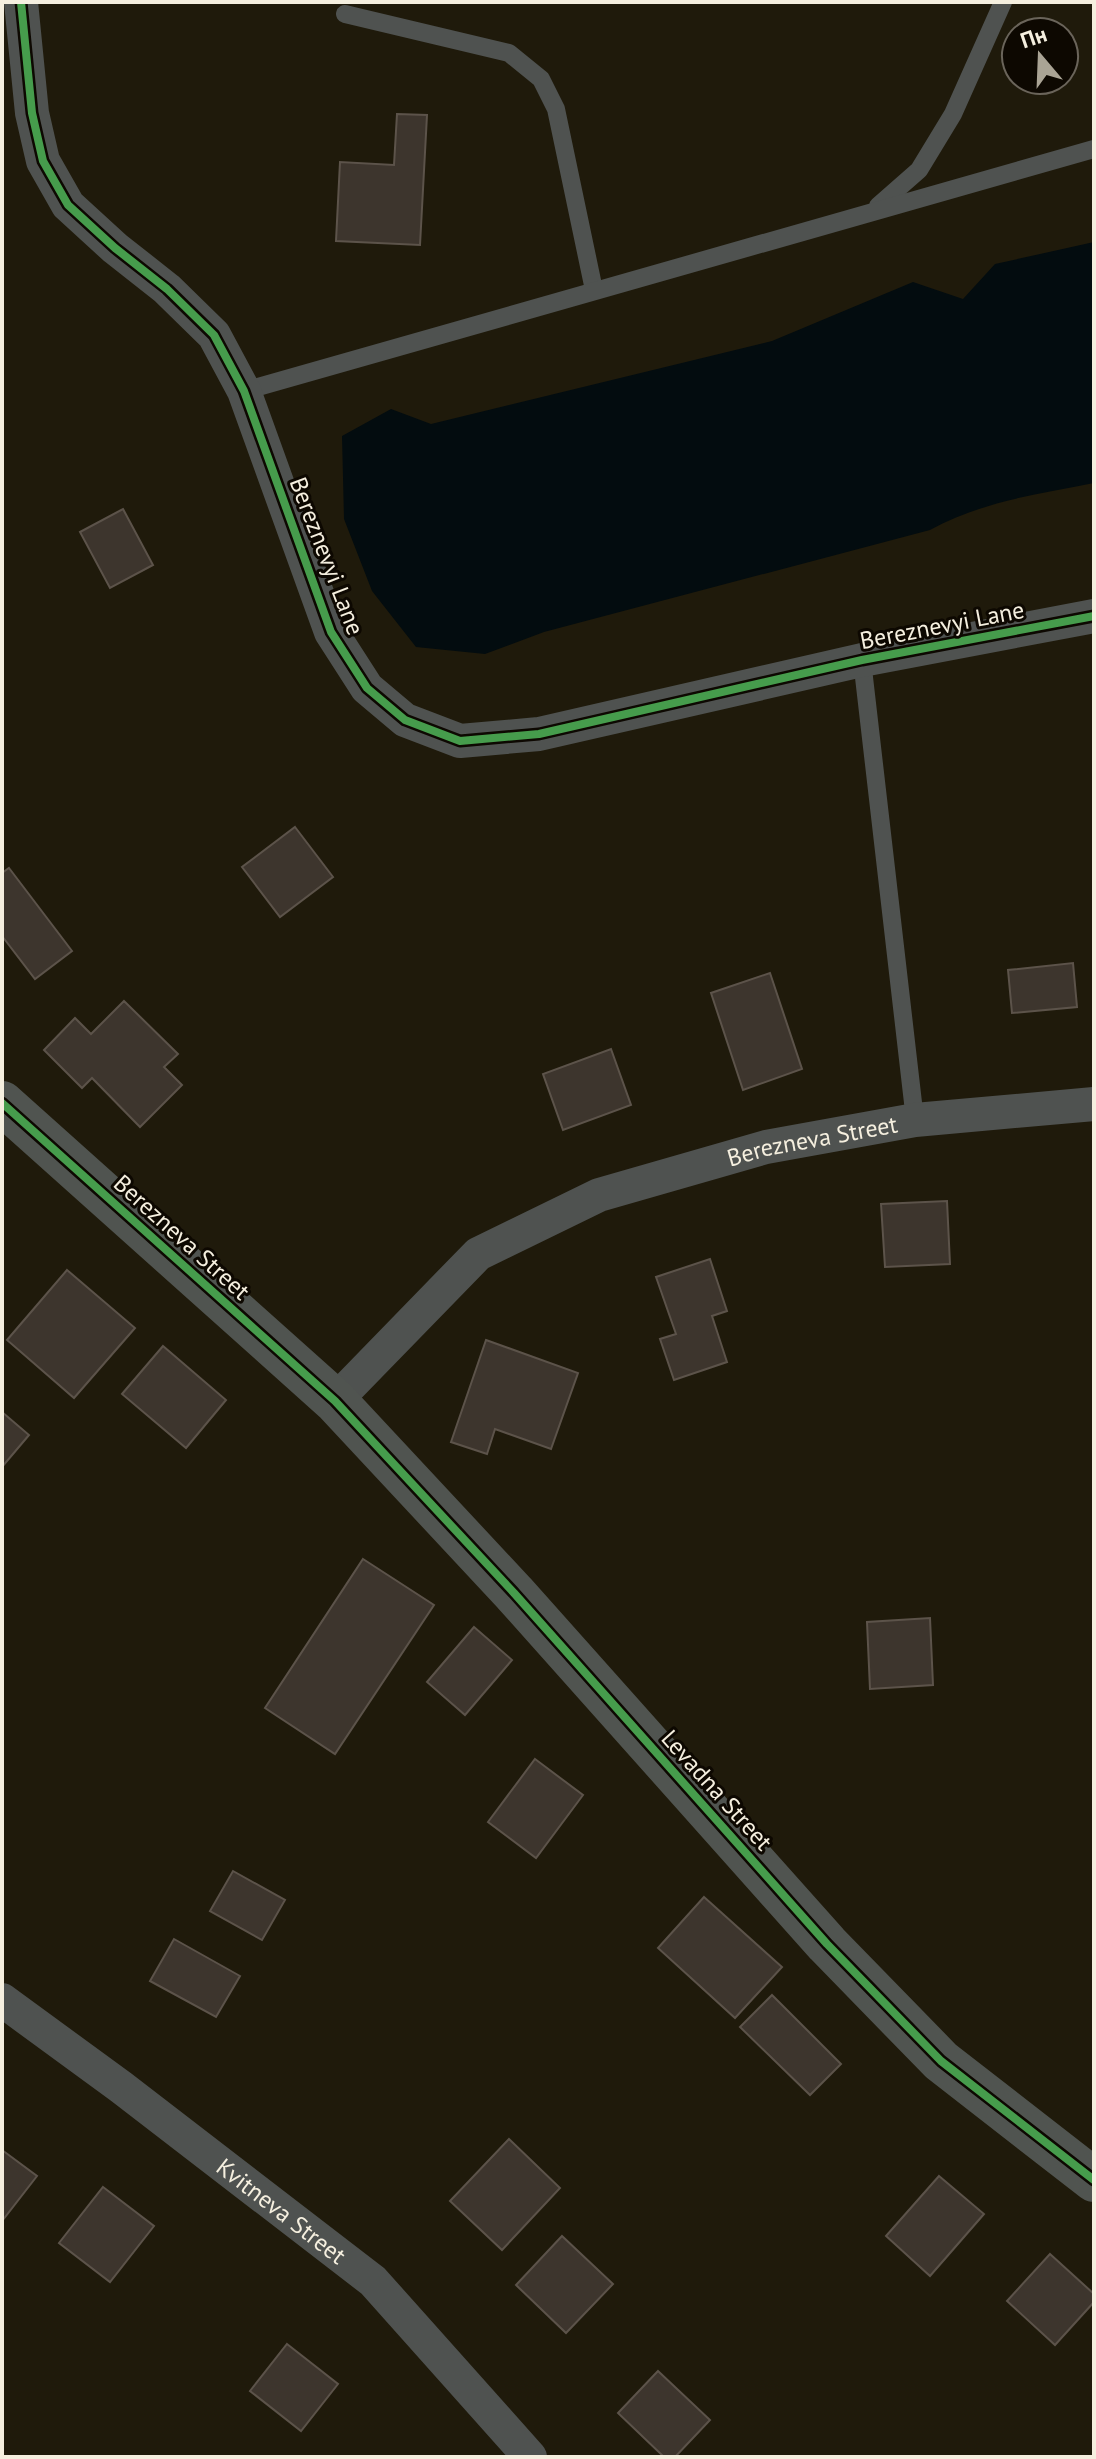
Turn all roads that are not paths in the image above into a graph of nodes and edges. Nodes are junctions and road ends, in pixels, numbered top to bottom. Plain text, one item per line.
1 (21, 2) edge
2 (1003, 2) edge
3 (345, 14) dead end
4 (1094, 149) edge
5 (873, 211) junction
6 (594, 290) junction
7 (244, 391) junction
8 (1094, 616) edge
9 (862, 660) junction
10 (2, 1103) edge
11 (1094, 1104) edge
12 (915, 1120) junction
13 (335, 1401) junction
14 (2, 2000) edge
15 (1094, 2180) edge
16 (530, 2457) edge

1 - 7 street, Bereznevyi Lane
2 - 5 lane
3 - 6 lane
4 - 5 lane
5 - 6 lane
6 - 7 lane
7 - 9 street, Bereznevyi Lane
8 - 9 street, Bereznevyi Lane
9 - 12 lane
10 - 13 street, Berezneva Street
11 - 12 street, Berezneva Street
12 - 13 street, Berezneva Street
13 - 15 street, Levadna Street
14 - 16 street, Kvitneva Street

